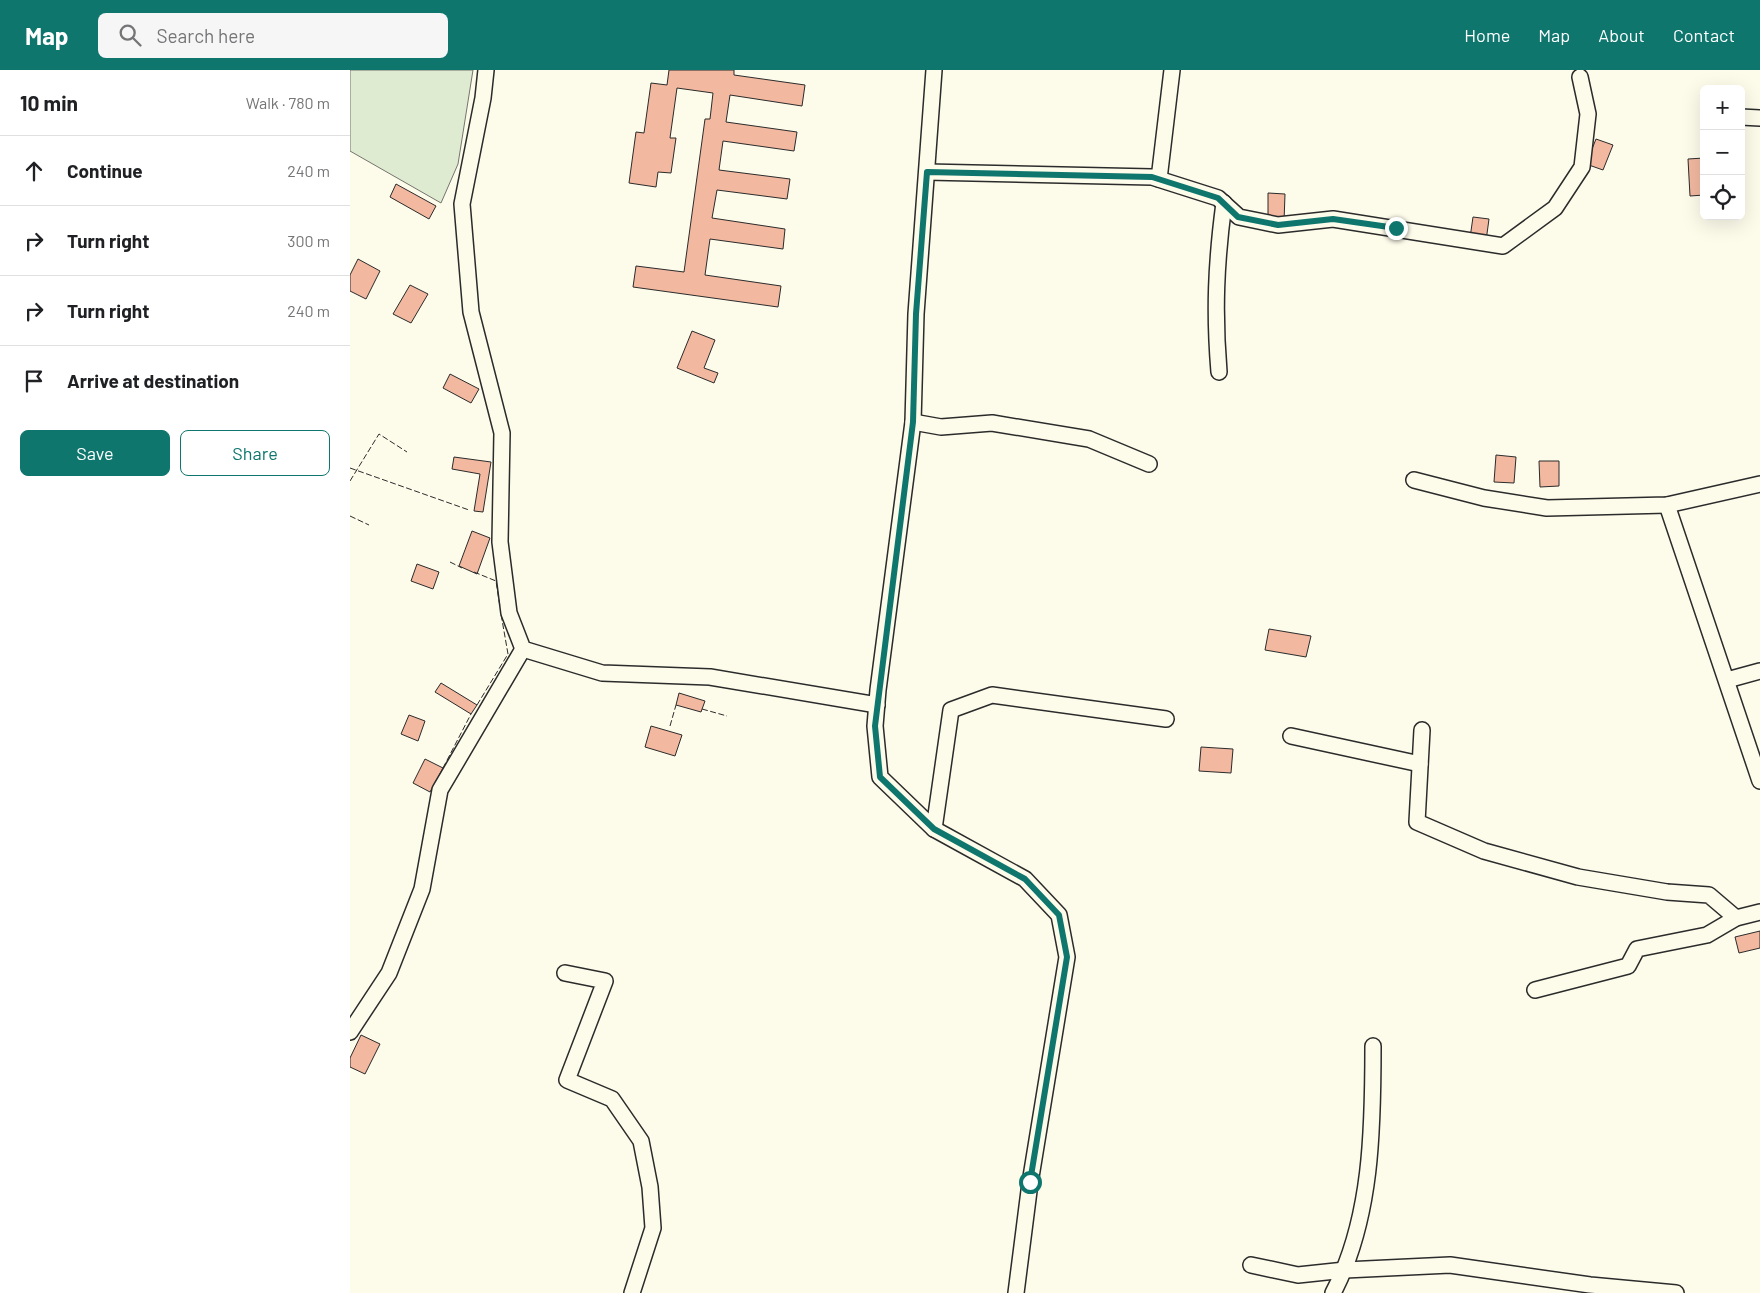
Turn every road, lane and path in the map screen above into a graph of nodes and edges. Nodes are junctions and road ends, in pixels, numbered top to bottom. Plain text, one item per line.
1 (486, 70) edge
2 (934, 70) edge
3 (1172, 70) edge
4 (1580, 76) dead end
5 (1745, 117) edge
6 (1760, 118) edge
7 (927, 172) junction
8 (1159, 179) junction
9 (1224, 203) junction
10 (1220, 372) dead end
11 (913, 422) junction
12 (1149, 464) dead end
13 (1414, 480) dead end
14 (1760, 484) edge
15 (1667, 505) junction
16 (523, 649) junction
17 (1760, 671) edge
18 (1727, 680) junction
19 (877, 705) junction
20 (1166, 719) dead end
21 (1422, 730) dead end
22 (1290, 736) dead end
23 (1420, 764) junction
24 (1760, 781) edge
25 (934, 829) junction
26 (1760, 912) edge
27 (1736, 918) junction
28 (565, 973) dead end
29 (1535, 990) dead end
30 (350, 1032) edge
31 (1373, 1046) dead end
32 (1251, 1265) dead end
33 (1345, 1270) junction
34 (632, 1293) edge
35 (1016, 1293) edge
36 (1333, 1293) edge
37 (1676, 1293) edge

1 - 16 street
2 - 7 street
3 - 8 street
4 - 9 street
5 - 6 street
7 - 8 street
7 - 11 street
8 - 9 street
9 - 10 street
11 - 12 street
11 - 19 street
13 - 15 street
14 - 15 street
15 - 18 street
16 - 19 street
16 - 30 street
17 - 18 street
18 - 24 street
19 - 25 street
20 - 25 street
21 - 23 street
22 - 23 street
23 - 27 street
25 - 35 street
26 - 27 street
27 - 29 street
28 - 34 street
31 - 33 street
32 - 33 street
33 - 36 street
33 - 37 street

